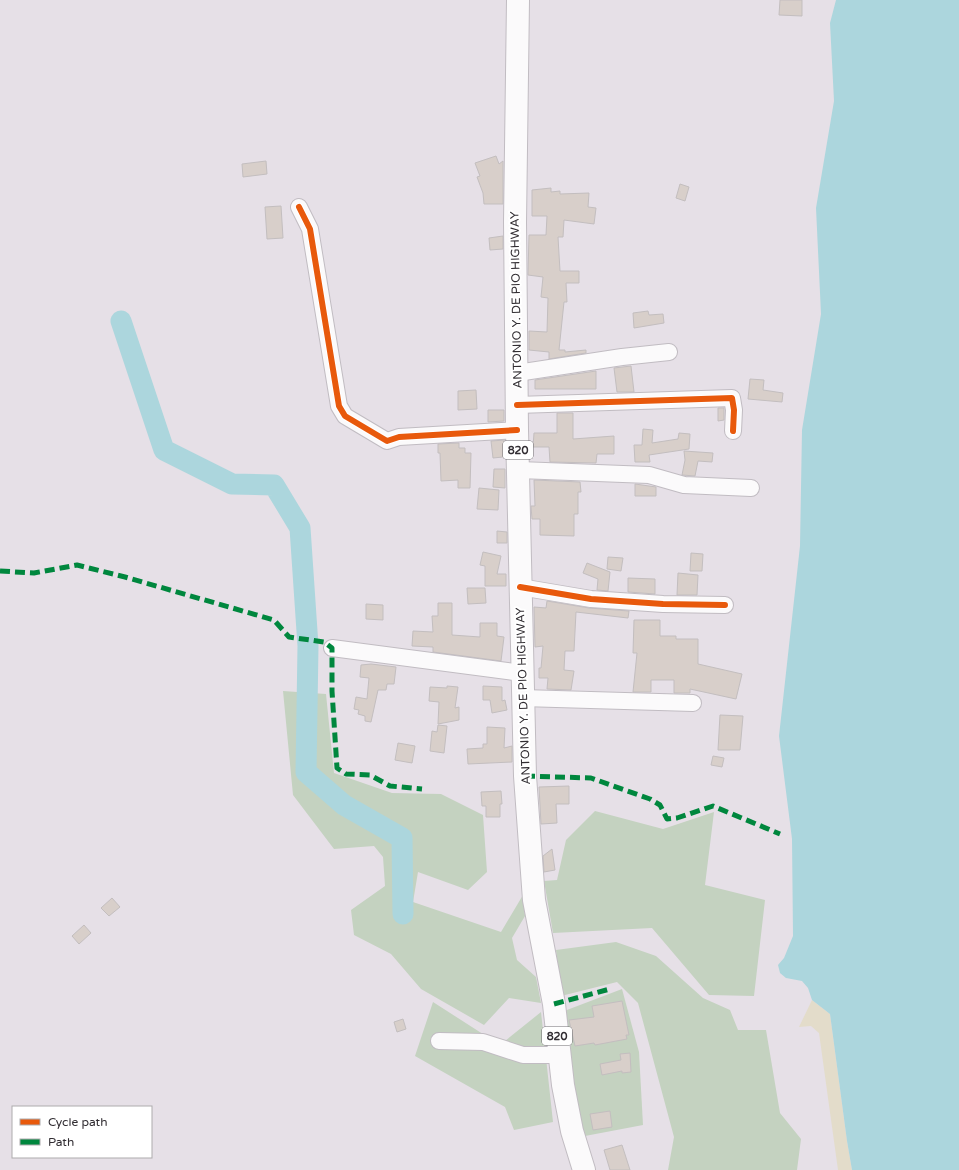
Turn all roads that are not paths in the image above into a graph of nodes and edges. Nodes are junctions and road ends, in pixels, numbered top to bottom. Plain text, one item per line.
1 (518, 0) edge
2 (299, 207) dead end
3 (669, 352) dead end
4 (517, 373) junction
5 (517, 405) junction
6 (517, 430) junction
7 (733, 431) dead end
8 (519, 470) junction
9 (751, 488) dead end
10 (520, 588) junction
11 (725, 605) dead end
12 (332, 648) dead end
13 (522, 673) junction
14 (522, 698) junction
15 (693, 703) dead end
16 (439, 1041) dead end
17 (559, 1055) junction
18 (584, 1170) edge

1 - 4 highway, ANTONIO Y. DE PIO HIGHWAY / 820
2 - 6 street
3 - 4 street
4 - 5 highway, ANTONIO Y. DE PIO HIGHWAY / 820
5 - 6 highway, ANTONIO Y. DE PIO HIGHWAY / 820
5 - 7 street
6 - 8 highway, ANTONIO Y. DE PIO HIGHWAY / 820
8 - 9 street
8 - 10 highway, ANTONIO Y. DE PIO HIGHWAY / 820
10 - 11 street
10 - 13 highway, ANTONIO Y. DE PIO HIGHWAY / 820
12 - 13 street
13 - 14 highway, ANTONIO Y. DE PIO HIGHWAY / 820
14 - 15 street
14 - 17 highway, ANTONIO Y. DE PIO HIGHWAY / 820
16 - 17 street
17 - 18 highway, ANTONIO Y. DE PIO HIGHWAY / 820

